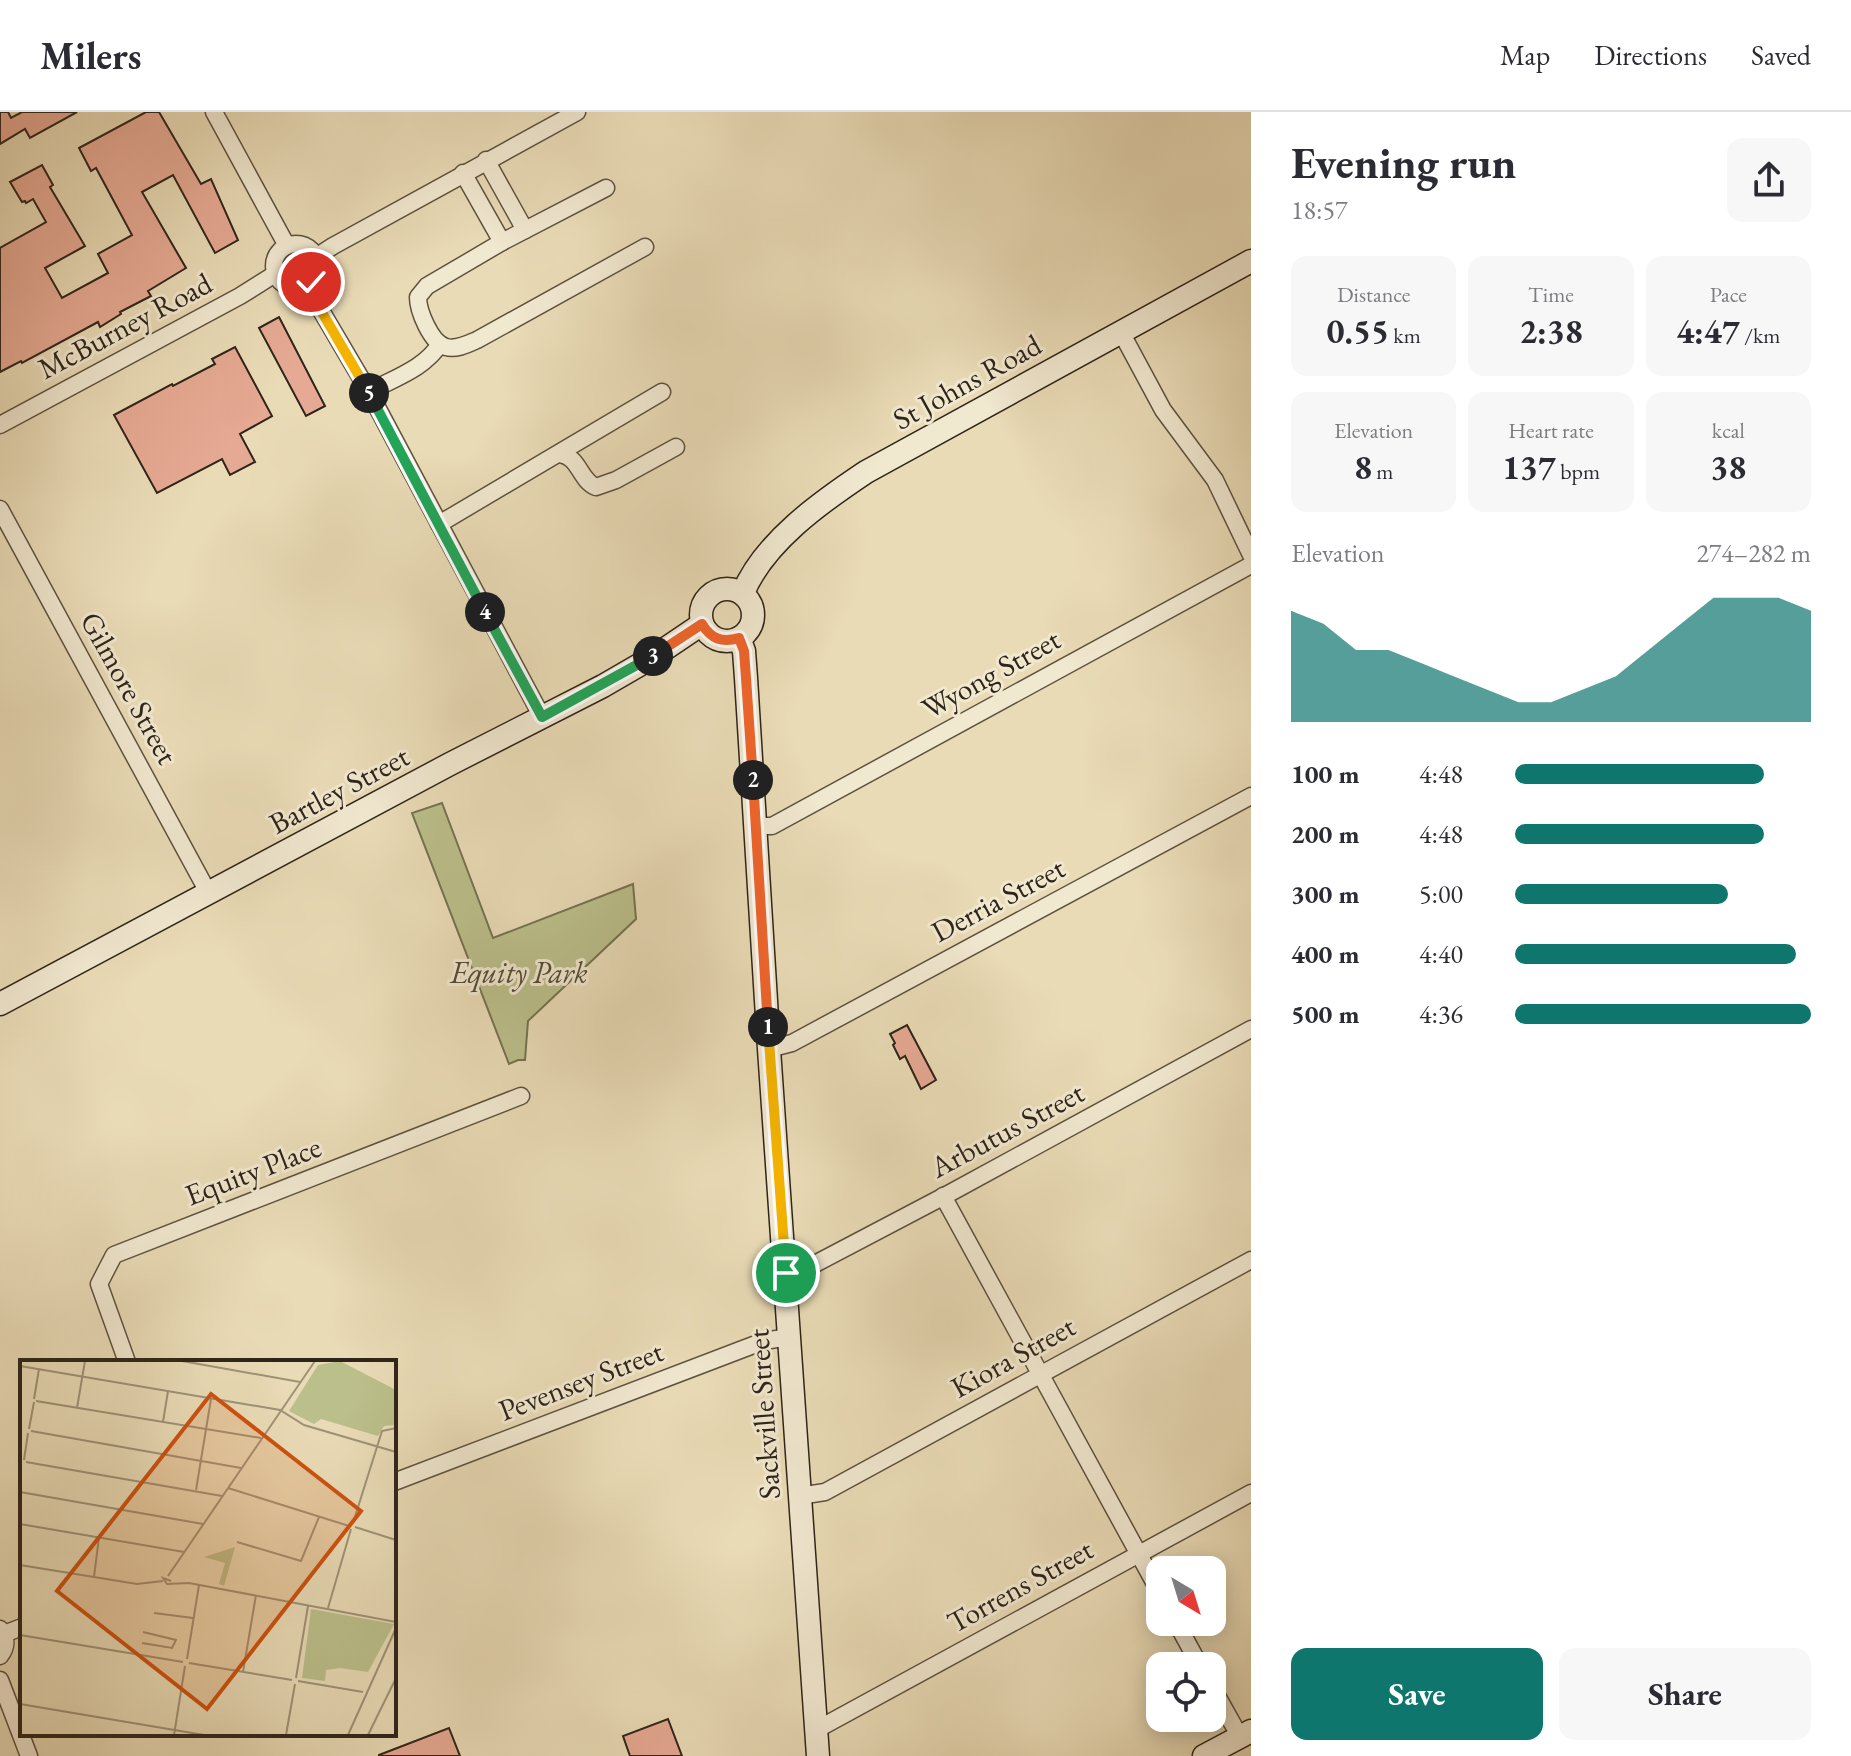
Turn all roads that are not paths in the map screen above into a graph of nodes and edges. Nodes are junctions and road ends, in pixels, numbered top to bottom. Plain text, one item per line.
1 (214, 112) edge
2 (577, 112) edge
3 (486, 160) junction
4 (463, 173) junction
5 (606, 188) dead end
6 (525, 230) junction
7 (502, 242) junction
8 (287, 246) junction
9 (645, 247) dead end
10 (316, 257) junction
11 (1251, 261) edge
12 (275, 274) junction
13 (306, 285) junction
14 (1121, 332) junction
15 (440, 344) junction
16 (369, 392) junction
17 (662, 392) dead end
18 (0, 425) edge
19 (676, 447) dead end
20 (560, 454) junction
21 (0, 509) edge
22 (439, 524) junction
23 (1251, 555) edge
24 (1251, 565) edge
25 (743, 593) junction
26 (702, 624) junction
27 (739, 638) junction
28 (542, 717) junction
29 (1251, 796) edge
30 (756, 826) junction
31 (209, 894) junction
32 (0, 1004) edge
33 (1251, 1029) edge
34 (769, 1049) junction
35 (521, 1096) dead end
36 (943, 1196) junction
37 (1251, 1260) edge
38 (786, 1273) junction
39 (789, 1337) junction
40 (126, 1360) edge
41 (1041, 1374) junction
42 (396, 1481) edge
43 (1251, 1493) edge
44 (799, 1496) junction
45 (1138, 1554) junction
46 (1146, 1568) edge
47 (2, 1632) edge
48 (0, 1656) edge
49 (0, 1680) edge
50 (1226, 1707) edge
51 (816, 1730) junction
52 (20, 1732) edge
53 (1245, 1734) edge
54 (21, 1736) edge
55 (29, 1756) edge
56 (818, 1756) edge
57 (1204, 1756) edge

1 - 8 street
2 - 3 street
3 - 4 street
3 - 6 street
4 - 7 street
4 - 10 street
5 - 6 street
6 - 7 street
7 - 15 street
8 - 10 street
8 - 12 street
9 - 15 street
10 - 13 street
11 - 14 main road, St Johns Road
12 - 13 street
12 - 18 street, McBurney Road
13 - 16 street
14 - 23 street
14 - 25 main road, St Johns Road
15 - 16 street
16 - 22 street
17 - 20 street
19 - 20 street
20 - 22 street
21 - 31 street, Gilmore Street
22 - 28 street
24 - 30 street, Wyong Street
25 - 26 main road
25 - 27 main road
26 - 27 main road
26 - 28 main road, Bartley Street
27 - 30 main road, Sackville Street
28 - 31 main road, Bartley Street
29 - 34 street, Derria Street
30 - 34 main road, Sackville Street
31 - 32 main road, Bartley Street
33 - 36 street, Arbutus Street
34 - 38 main road, Sackville Street
35 - 40 street, Equity Place
36 - 38 street, Arbutus Street
36 - 41 street
37 - 41 street, Kiora Street
38 - 39 main road, Sackville Street
39 - 42 street, Pevensey Street
39 - 44 main road, Sackville Street
41 - 44 street, Kiora Street
41 - 45 street
43 - 45 street, Torrens Street
44 - 51 main road, Sackville Street
45 - 46 street
45 - 51 street, Torrens Street
47 - 48 street
49 - 52 street
50 - 53 street
51 - 56 main road, Sackville Street
53 - 57 main road
54 - 55 street

